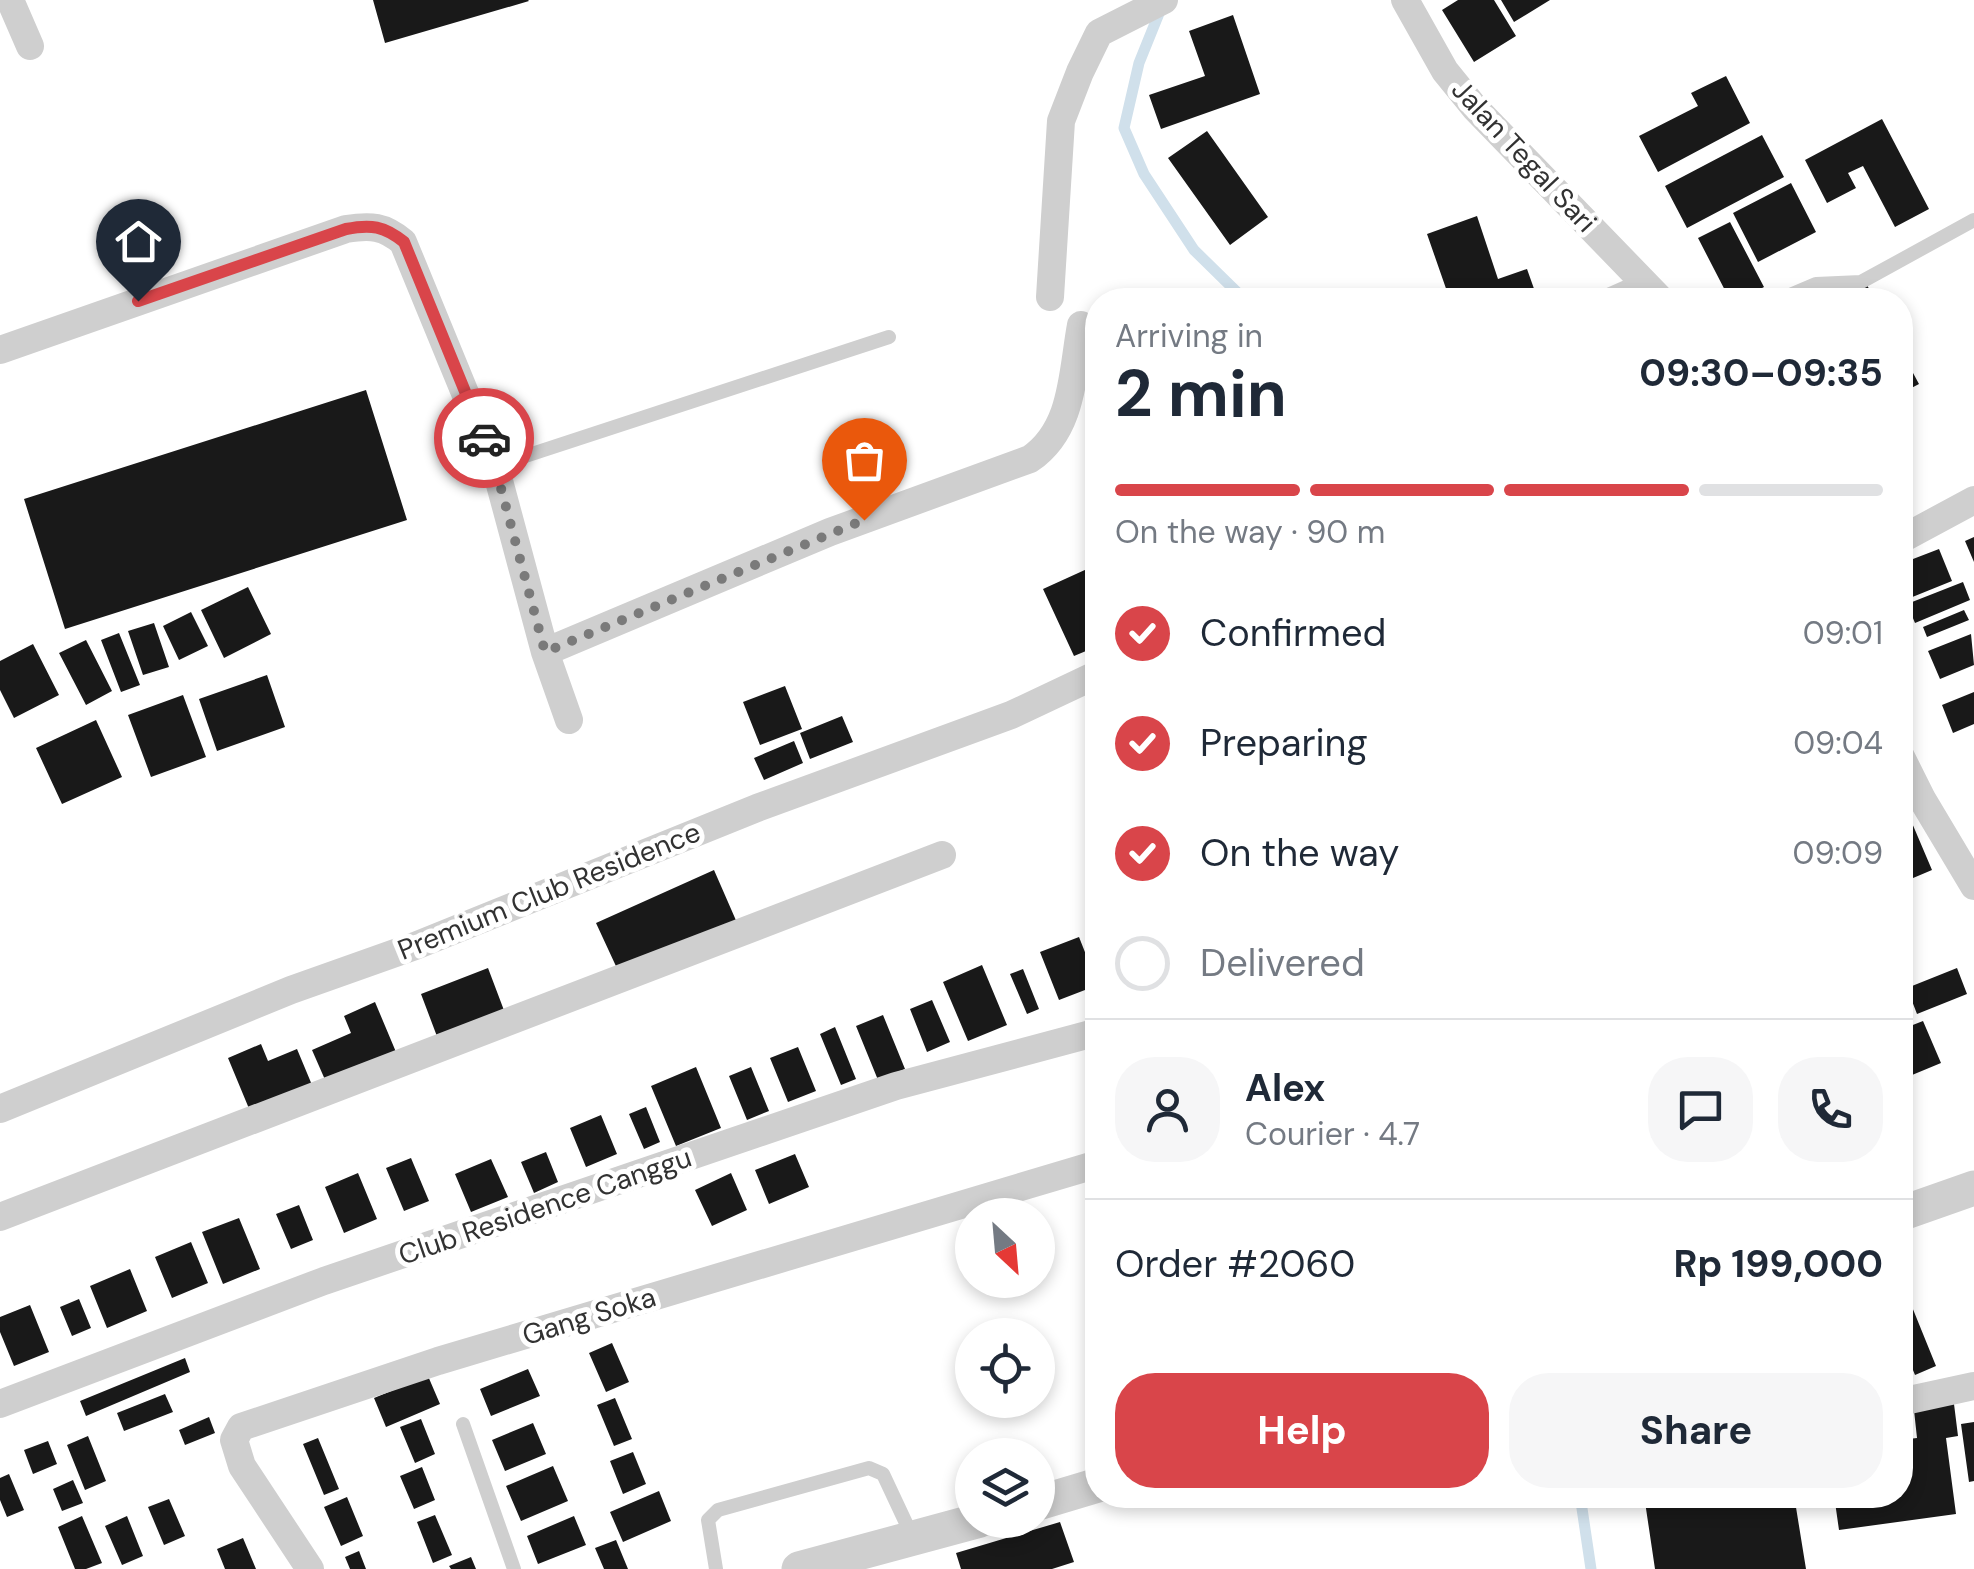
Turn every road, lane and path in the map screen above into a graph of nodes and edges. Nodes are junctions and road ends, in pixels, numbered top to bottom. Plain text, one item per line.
1 (10, 0) edge
2 (1164, 0) edge
3 (1405, 0) edge
4 (30, 46) dead end
5 (1974, 220) edge
6 (1650, 288) edge
7 (1806, 288) edge
8 (1050, 297) dead end
9 (1081, 325) dead end
10 (889, 336) dead end
11 (0, 350) edge
12 (495, 466) junction
13 (1974, 500) edge
14 (1913, 533) edge
15 (545, 652) junction
16 (1085, 680) edge
17 (569, 720) dead end
18 (1913, 805) edge
19 (942, 855) dead end
20 (1974, 886) edge
21 (1085, 1035) edge
22 (0, 1109) edge
23 (1085, 1168) edge
24 (1974, 1188) edge
25 (1913, 1209) edge
26 (0, 1216) edge
27 (1974, 1386) edge
28 (1913, 1399) edge
29 (0, 1404) edge
30 (463, 1424) dead end
31 (1085, 1489) edge
32 (1055, 1498) edge
33 (955, 1527) edge
34 (913, 1539) junction
35 (310, 1569) edge
36 (514, 1569) edge
37 (716, 1569) edge
38 (799, 1569) edge

1 - 4 street
2 - 8 street
3 - 6 street, Jalan Tegal Sari
5 - 7 lane
9 - 15 street
10 - 12 lane
11 - 12 street
12 - 15 street
13 - 14 street
15 - 17 street
16 - 22 street, Premium Club Residence
18 - 20 street
19 - 26 street
21 - 29 street, Club Residence Canggu
23 - 35 street, Gang Soka
24 - 25 street
27 - 28 street
30 - 36 lane
31 - 32 street
33 - 34 street
34 - 37 lane
34 - 38 street

